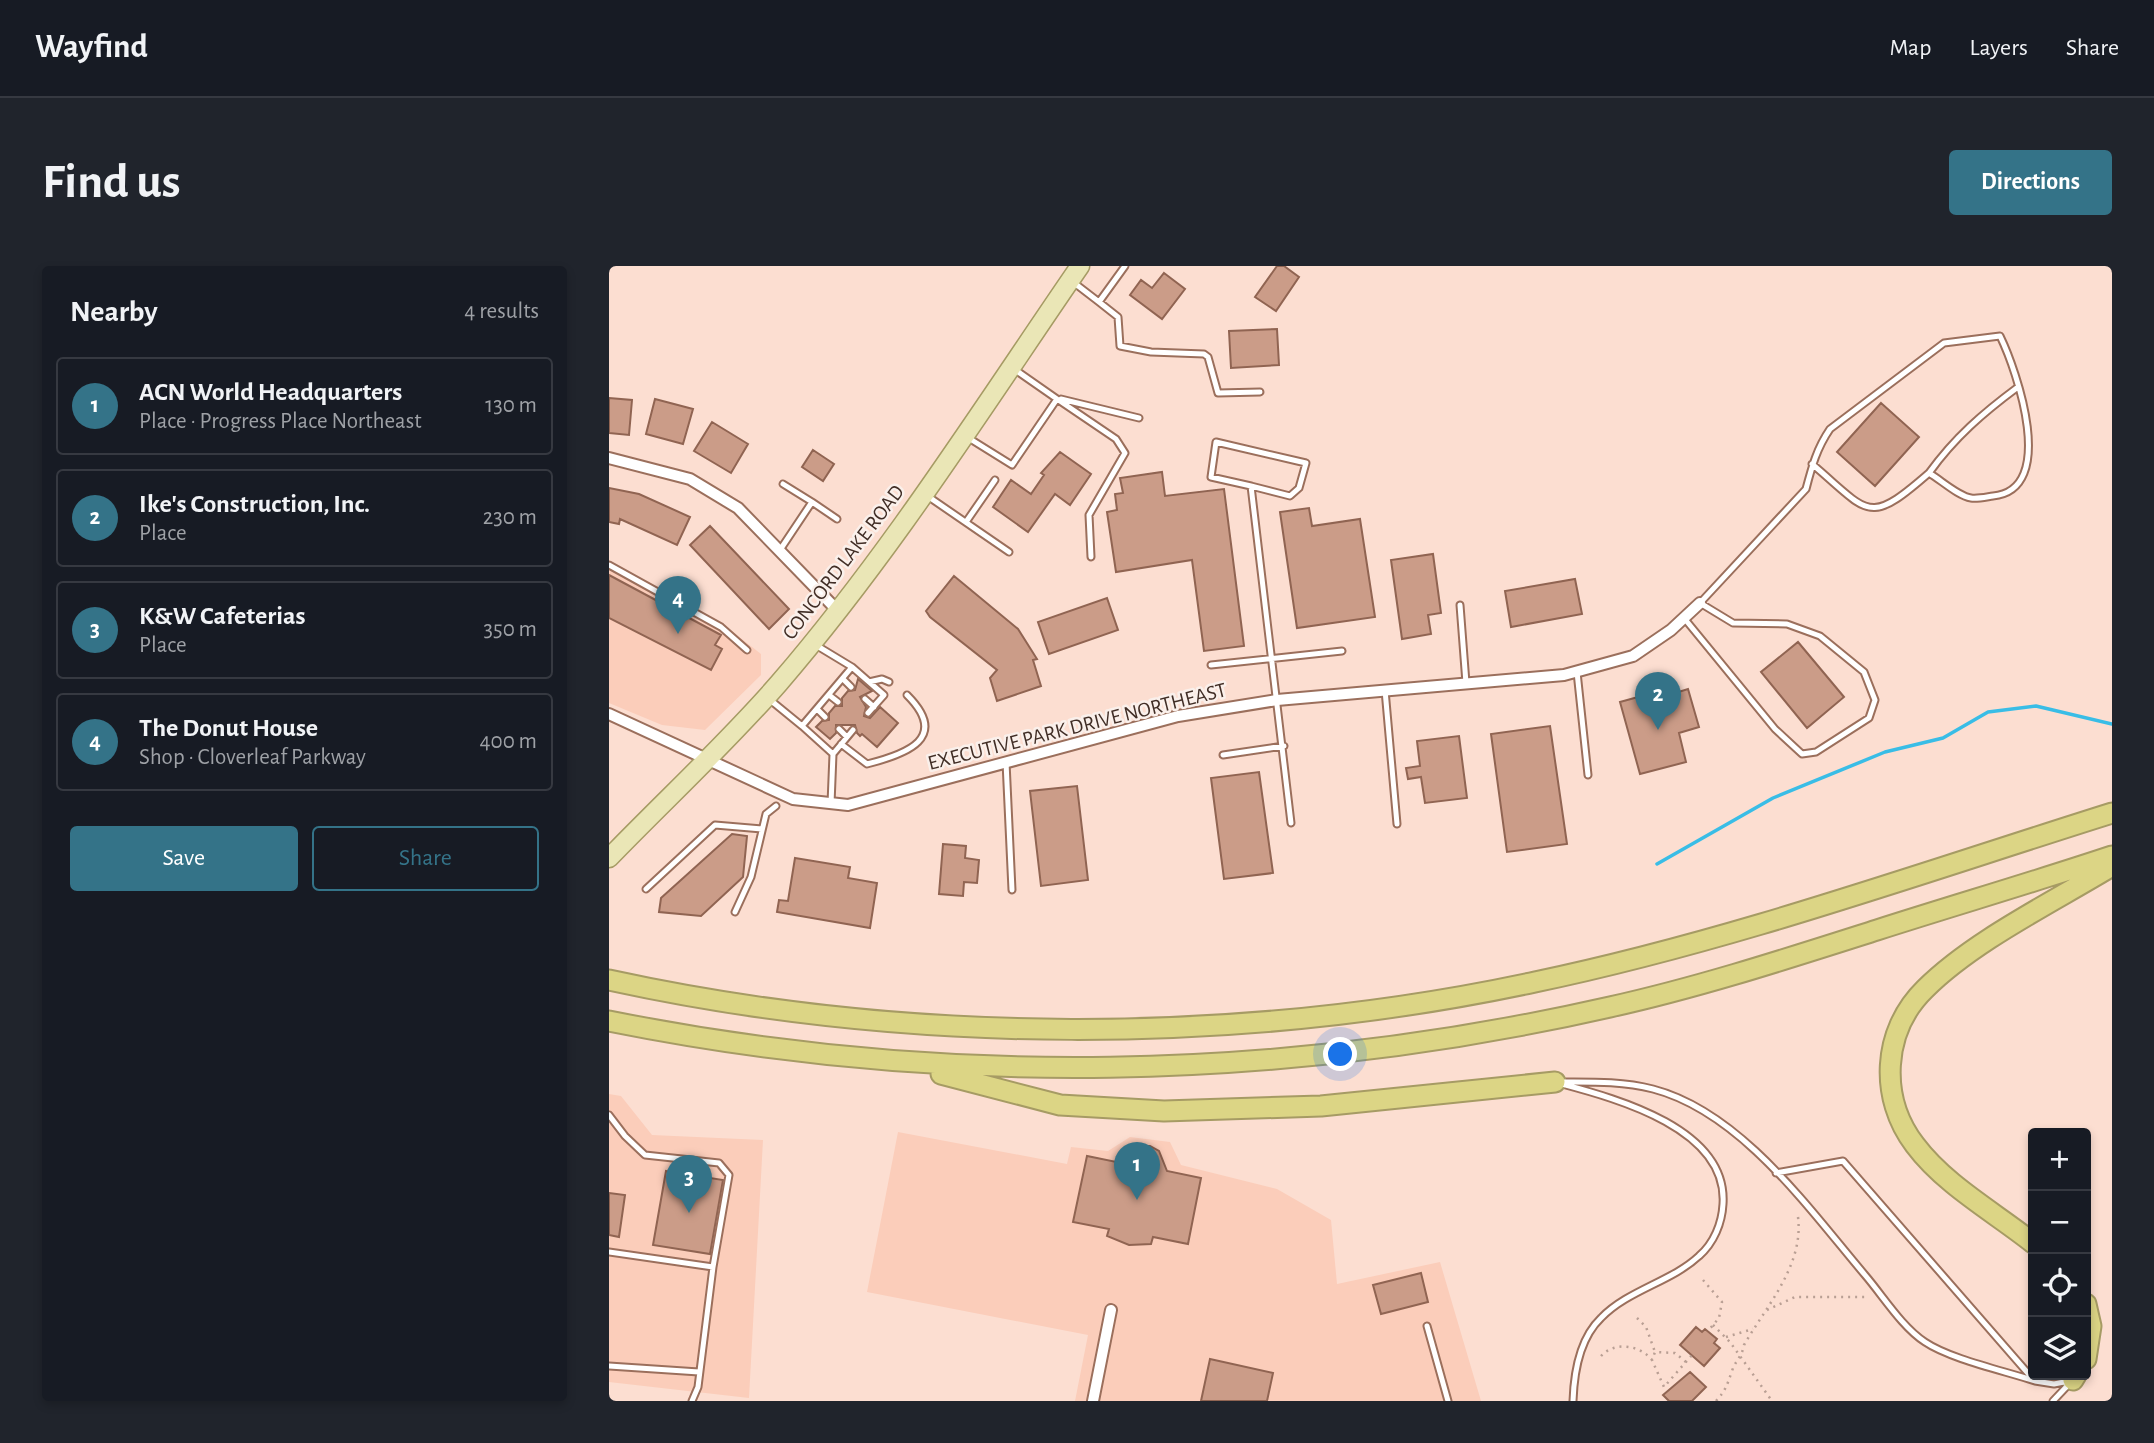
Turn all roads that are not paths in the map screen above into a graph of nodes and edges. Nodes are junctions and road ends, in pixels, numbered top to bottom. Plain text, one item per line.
1 (1125, 266) edge
2 (1075, 273) edge
3 (1099, 302) junction
4 (1011, 367) junction
5 (2018, 387) junction
6 (1260, 392) dead end
7 (1058, 398) junction
8 (1139, 418) dead end
9 (964, 435) junction
10 (609, 458) edge
11 (1812, 464) junction
12 (1929, 473) junction
13 (995, 481) dead end
14 (783, 484) dead end
15 (1251, 486) junction
16 (924, 493) junction
17 (812, 502) junction
18 (837, 519) dead end
19 (966, 522) junction
20 (780, 550) junction
21 (1009, 552) dead end
22 (1091, 557) dead end
23 (609, 565) edge
24 (1700, 603) junction
25 (1460, 606) dead end
26 (837, 610) junction
27 (1684, 618) junction
28 (811, 642) junction
29 (747, 650) dead end
30 (1342, 651) dead end
31 (1272, 658) junction
32 (1211, 665) dead end
33 (852, 667) junction
34 (1577, 672) junction
35 (843, 678) junction
36 (869, 682) junction
37 (889, 682) dead end
38 (1466, 683) junction
39 (851, 687) dead end
40 (1385, 690) junction
41 (829, 695) junction
42 (907, 695) dead end
43 (766, 697) junction
44 (865, 699) dead end
45 (1277, 700) junction
46 (838, 702) dead end
47 (873, 707) junction
48 (817, 709) junction
49 (868, 713) dead end
50 (609, 714) edge
51 (825, 717) dead end
52 (802, 726) junction
53 (839, 729) dead end
54 (853, 730) dead end
55 (847, 737) junction
56 (841, 744) junction
57 (1284, 746) junction
58 (833, 754) junction
59 (1223, 755) dead end
60 (705, 759) junction
61 (1006, 762) junction
62 (1588, 775) dead end
63 (2112, 798) edge
64 (831, 805) junction
65 (776, 806) dead end
66 (2112, 813) edge
67 (1291, 823) dead end
68 (1397, 824) dead end
69 (762, 829) junction
70 (2031, 838) junction
71 (2112, 856) edge
72 (609, 858) edge
73 (2112, 866) edge
74 (646, 890) dead end
75 (1012, 890) dead end
76 (735, 912) dead end
77 (609, 980) edge
78 (609, 1021) edge
79 (903, 1064) junction
80 (1555, 1082) junction
81 (609, 1115) edge
82 (1775, 1173) junction
83 (2028, 1239) edge
84 (609, 1252) edge
85 (713, 1267) junction
86 (1111, 1310) dead end
87 (1427, 1326) dead end
88 (609, 1366) edge
89 (699, 1372) junction
90 (2066, 1380) edge
91 (2072, 1380) edge
92 (2035, 1381) junction
93 (692, 1401) edge
94 (1093, 1401) edge
95 (1448, 1401) edge
96 (1573, 1401) edge
97 (2053, 1401) edge

1 - 3 lane
2 - 3 lane
2 - 4 main road, CONCORD LAKE ROAD
3 - 6 lane
4 - 7 lane
4 - 9 main road, CONCORD LAKE ROAD
5 - 11 lane
5 - 12 lane
5 - 12 lane
7 - 8 lane
7 - 9 lane
7 - 22 lane
9 - 16 main road, CONCORD LAKE ROAD
10 - 20 street
11 - 12 lane
11 - 24 lane
13 - 19 lane
14 - 17 lane
15 - 15 lane
15 - 31 lane
16 - 19 lane
16 - 26 main road, CONCORD LAKE ROAD
17 - 18 lane
17 - 20 lane
19 - 21 lane
20 - 26 street
23 - 29 lane
24 - 27 street, EXECUTIVE PARK DRIVE NORTHEAST
24 - 27 lane
25 - 38 lane
26 - 28 main road, CONCORD LAKE ROAD
27 - 34 street, EXECUTIVE PARK DRIVE NORTHEAST
28 - 33 lane
28 - 43 main road, CONCORD LAKE ROAD
30 - 31 lane
31 - 32 lane
31 - 45 lane
33 - 35 lane
33 - 36 lane
34 - 38 street, EXECUTIVE PARK DRIVE NORTHEAST
34 - 62 lane
35 - 39 lane
35 - 41 lane
36 - 37 lane
36 - 47 lane
38 - 40 street, EXECUTIVE PARK DRIVE NORTHEAST
40 - 45 street, EXECUTIVE PARK DRIVE NORTHEAST
40 - 68 lane
41 - 46 lane
41 - 48 lane
42 - 56 lane
43 - 52 lane
43 - 60 main road, CONCORD LAKE ROAD
44 - 47 lane
45 - 57 lane
45 - 61 street, EXECUTIVE PARK DRIVE NORTHEAST
47 - 49 lane
48 - 51 lane
48 - 52 lane
50 - 60 street, EXECUTIVE PARK DRIVE NORTHEAST
52 - 58 lane
53 - 55 lane
54 - 55 lane
55 - 56 lane
56 - 58 lane
57 - 59 lane
57 - 67 lane
58 - 64 lane
60 - 64 street, EXECUTIVE PARK DRIVE NORTHEAST
60 - 72 main road, CONCORD LAKE ROAD
61 - 64 street, EXECUTIVE PARK DRIVE NORTHEAST
61 - 75 lane
63 - 70 highway
65 - 69 lane
66 - 70 highway
69 - 74 lane
69 - 76 lane
70 - 77 highway
71 - 79 highway
73 - 83 highway
78 - 79 highway
79 - 80 highway
80 - 82 lane
80 - 96 lane
81 - 85 lane
82 - 92 lane
82 - 92 lane
84 - 85 lane
85 - 89 lane
86 - 94 street
87 - 95 lane
88 - 89 lane
89 - 93 lane
90 - 92 lane
91 - 97 lane

